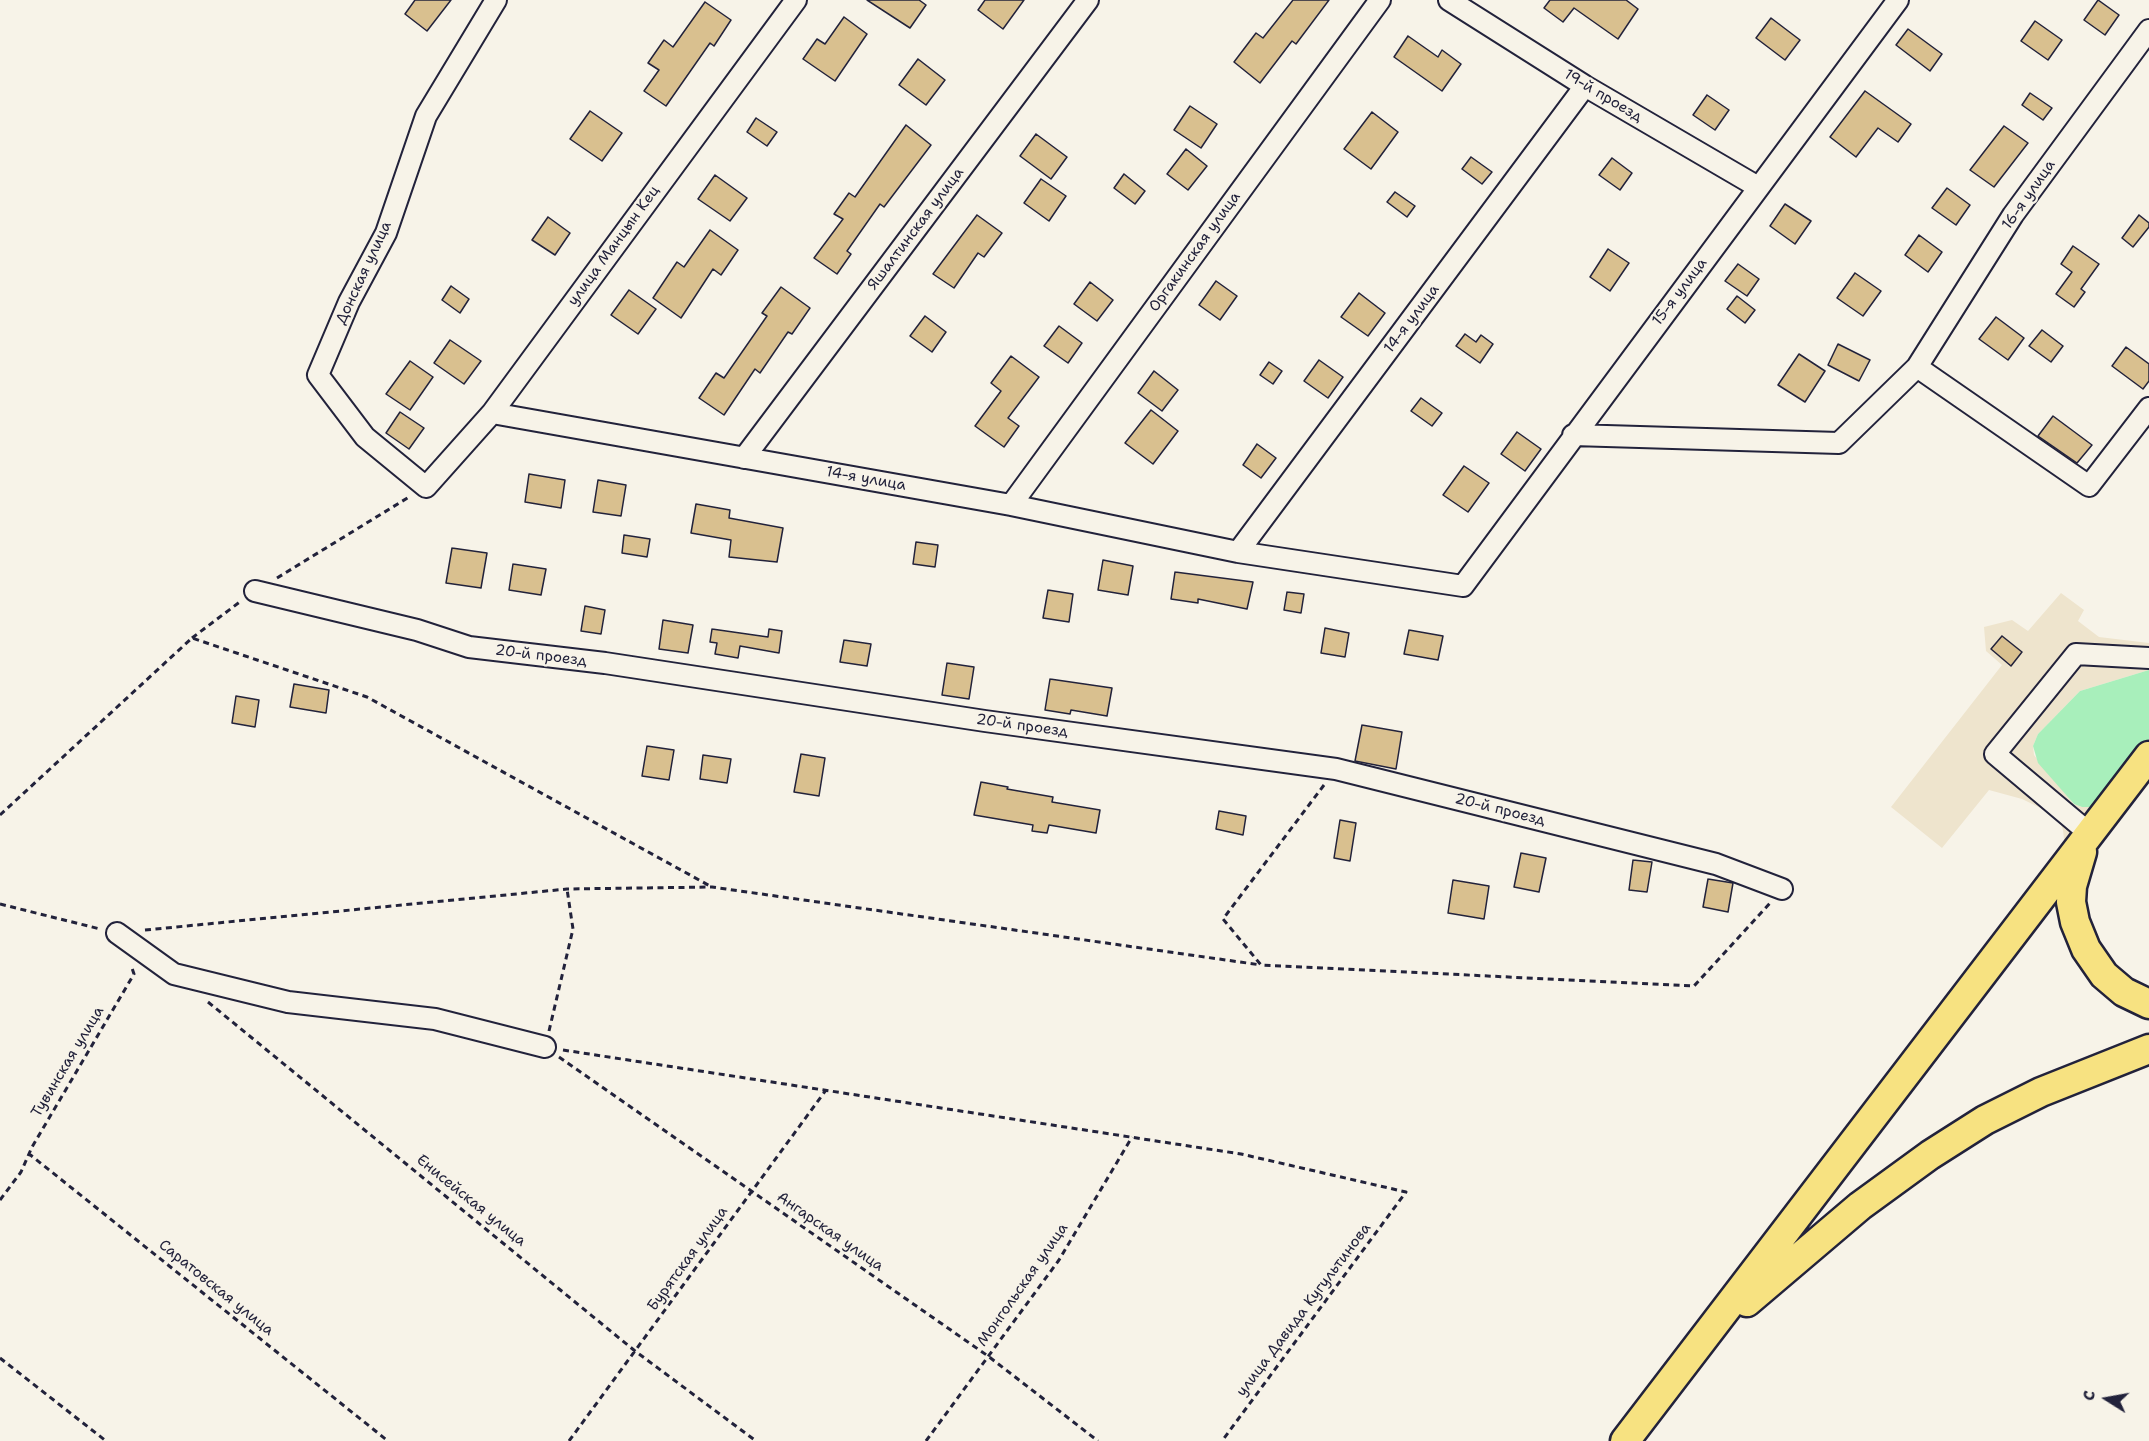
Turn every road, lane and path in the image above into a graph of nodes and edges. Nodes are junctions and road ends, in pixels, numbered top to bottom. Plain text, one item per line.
1 (496, 0) edge
2 (795, 0) edge
3 (1088, 0) edge
4 (1380, 0) edge
5 (1449, 0) edge
6 (1892, 2) edge
7 (2149, 30) edge
8 (1585, 86) junction
9 (1758, 187) junction
10 (1917, 367) junction
11 (2149, 408) edge
12 (492, 413) junction
13 (1573, 435) junction
14 (744, 458) junction
15 (426, 487) junction
16 (1011, 505) junction
17 (1238, 552) junction
18 (1463, 586) joint
19 (255, 591) junction
20 (192, 638) junction
21 (2149, 658) edge
22 (2149, 756) edge
23 (1336, 769) junction
24 (0, 815) edge
25 (2089, 833) junction
26 (712, 887) junction
27 (567, 889) junction
28 (1782, 889) joint
29 (0, 904) edge
30 (117, 933) junction
31 (130, 964) dead end
32 (1261, 965) junction
33 (202, 997) dead end
34 (2149, 1004) edge
35 (545, 1047) junction
36 (2149, 1049) edge
37 (826, 1090) junction
38 (1132, 1137) junction
39 (28, 1153) junction
40 (752, 1192) junction
41 (0, 1200) edge
42 (635, 1351) junction
43 (988, 1356) junction
44 (0, 1358) edge
45 (1680, 1369) junction
46 (106, 1441) edge
47 (388, 1441) edge
48 (568, 1441) edge
49 (756, 1441) edge
50 (926, 1441) edge
51 (1098, 1441) edge
52 (1222, 1441) edge
53 (1625, 1441) edge

1 - 15 street, Донская улица
2 - 12 street, улица Манцын Кец
3 - 14 street, Яшалтинская улица
4 - 16 street, Оргакинская улица
5 - 8 street, 19-й проезд
6 - 9 street, 15-я улица
7 - 10 street, 16-я улица
8 - 9 street, 19-й проезд
8 - 17 street, 14-я улица
9 - 13 street, 15-я улица
10 - 11 street
10 - 13 street, 16-я улица
12 - 14 street, 14-я улица
12 - 15 street, улица Манцын Кец
13 - 18 street, 15-я улица
14 - 16 street, 14-я улица
15 - 19 path
16 - 17 street, 14-я улица
17 - 18 street, 14-я улица
19 - 20 path
19 - 23 street, 20-й проезд
20 - 24 path
20 - 26 path
21 - 25 street
22 - 25 highway
23 - 28 street, 20-й проезд
23 - 32 path
25 - 34 highway
25 - 45 highway
26 - 27 path
26 - 32 path
27 - 30 path
27 - 35 path
28 - 32 path
29 - 30 path
30 - 35 street
31 - 39 path, Тувинская улица
33 - 42 path, Енисейская улица
35 - 37 path
35 - 40 path, Ангарская улица
36 - 45 highway
37 - 38 path
37 - 40 path, Бурятская улица
38 - 43 path, Монгольская улица
38 - 52 path, улица Давида Кугультинова
39 - 41 path, Тувинская улица
39 - 47 path, Саратовская улица
40 - 42 path, Бурятская улица
40 - 43 path, Ангарская улица
42 - 48 path, Бурятская улица
42 - 49 path, Енисейская улица
43 - 50 path, Монгольская улица
43 - 51 path, Ангарская улица
44 - 46 path
45 - 53 highway

